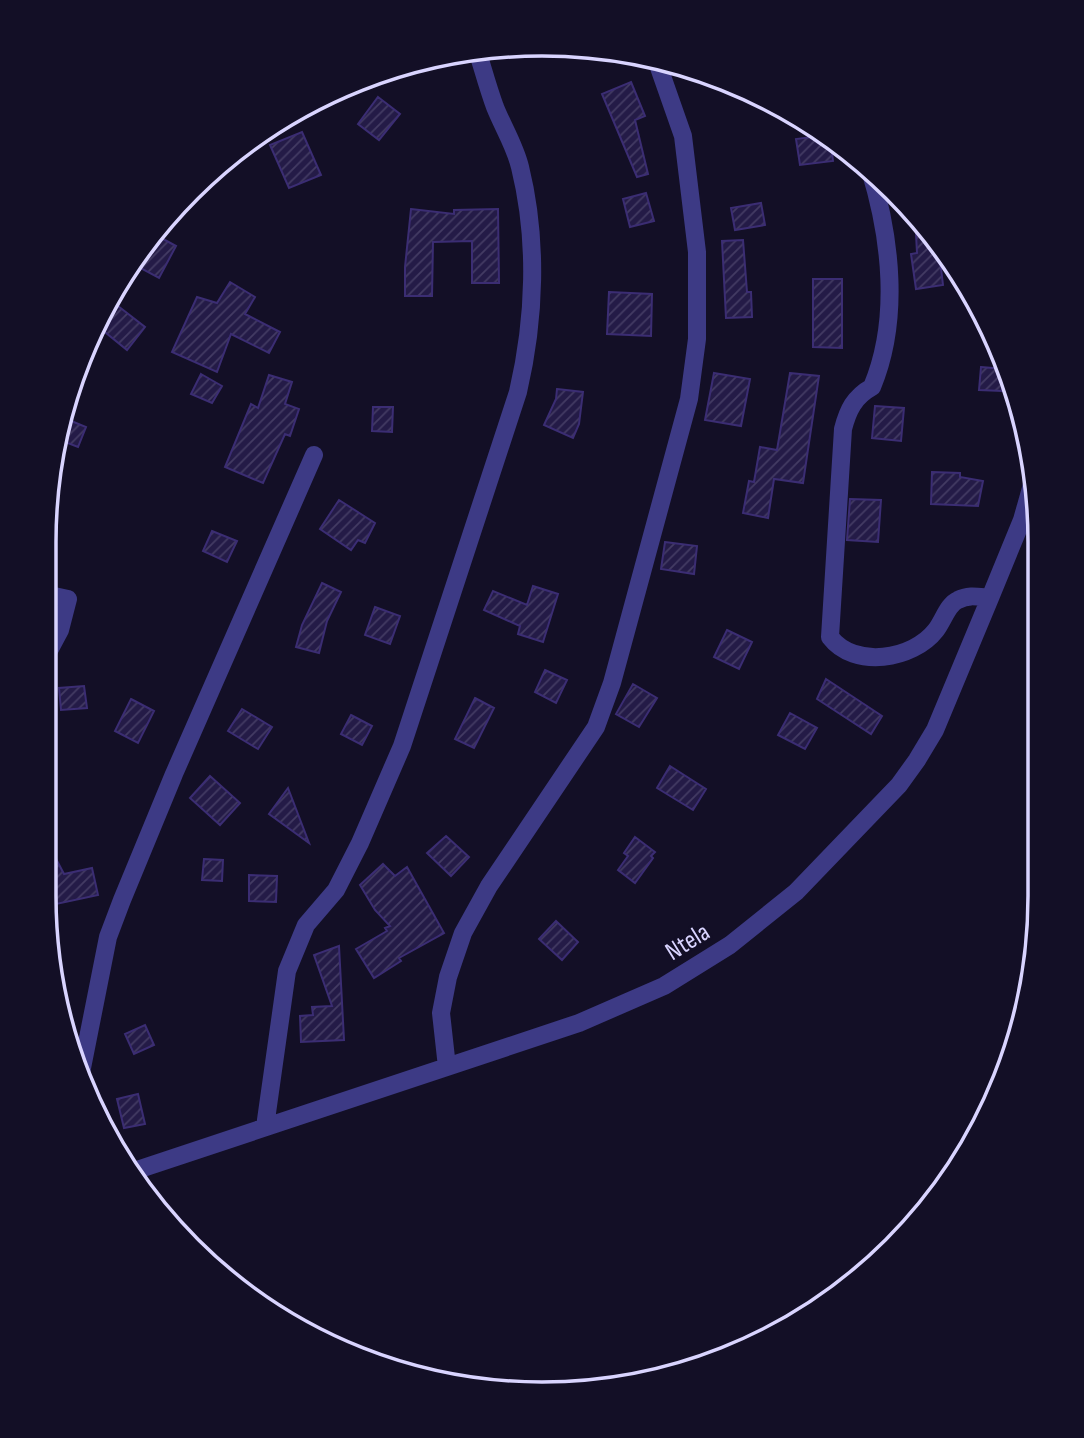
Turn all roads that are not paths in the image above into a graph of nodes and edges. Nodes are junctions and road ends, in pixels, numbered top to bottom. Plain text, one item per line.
1 (480, 60) edge
2 (660, 71) edge
3 (876, 189) edge
4 (314, 455) dead end
5 (1026, 504) edge
6 (56, 596) edge
7 (990, 598) junction
8 (56, 638) edge
9 (83, 1056) edge
10 (447, 1067) junction
11 (265, 1127) junction
12 (140, 1169) edge

1 - 11 street
2 - 10 street
3 - 7 street
4 - 9 street
5 - 7 street, Ntela
6 - 8 street
7 - 10 street, Ntela
10 - 11 street, Ntela
11 - 12 street, Ntela

